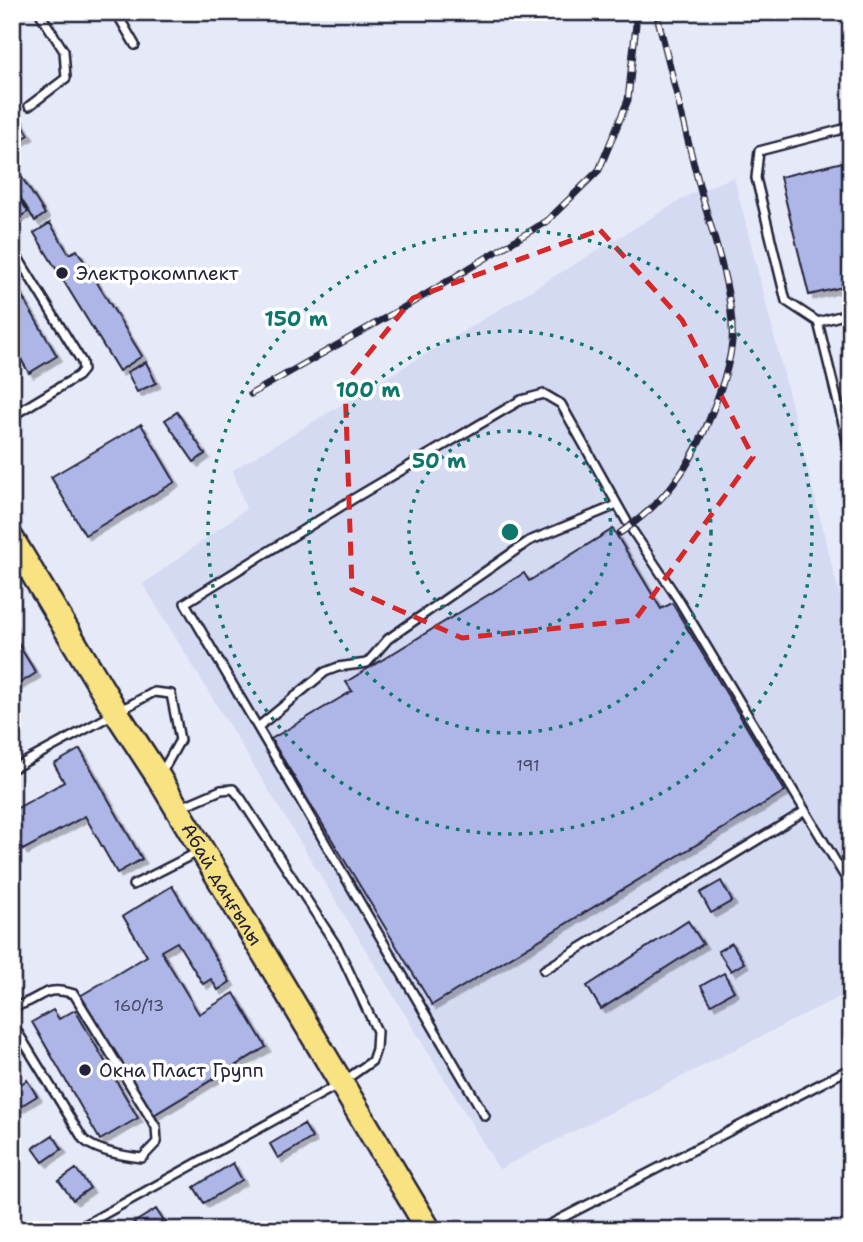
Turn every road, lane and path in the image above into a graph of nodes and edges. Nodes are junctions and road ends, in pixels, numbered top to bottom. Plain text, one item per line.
1 (39, 12) edge
2 (116, 12) edge
3 (135, 45) dead end
4 (29, 106) dead end
5 (851, 127) edge
6 (12, 248) edge
7 (851, 313) edge
8 (818, 322) junction
9 (12, 416) edge
10 (851, 456) edge
11 (617, 505) junction
12 (12, 539) edge
13 (116, 712) junction
14 (258, 727) junction
15 (12, 769) edge
16 (159, 778) junction
17 (177, 808) junction
18 (805, 811) junction
19 (202, 850) junction
20 (134, 885) dead end
21 (851, 887) edge
22 (544, 970) dead end
23 (12, 1007) edge
24 (12, 1023) edge
25 (851, 1068) edge
26 (341, 1083) junction
27 (485, 1116) dead end
28 (83, 1226) dead end
29 (429, 1230) edge
30 (539, 1230) edge

1 - 4 lane
2 - 3 lane
5 - 8 lane
6 - 9 lane
7 - 8 lane
8 - 10 lane
11 - 14 lane
11 - 14 lane
11 - 18 lane
12 - 13 main road, Абай даңғылы
13 - 15 lane
13 - 16 main road, Абай даңғылы
13 - 16 lane
14 - 27 lane
16 - 17 main road, Абай даңғылы
17 - 19 main road, Абай даңғылы
17 - 26 lane
18 - 21 lane
18 - 22 lane
19 - 20 lane
19 - 26 main road, Абай даңғылы
23 - 24 lane
25 - 30 lane
26 - 28 lane
26 - 29 main road, Абай даңғылы

